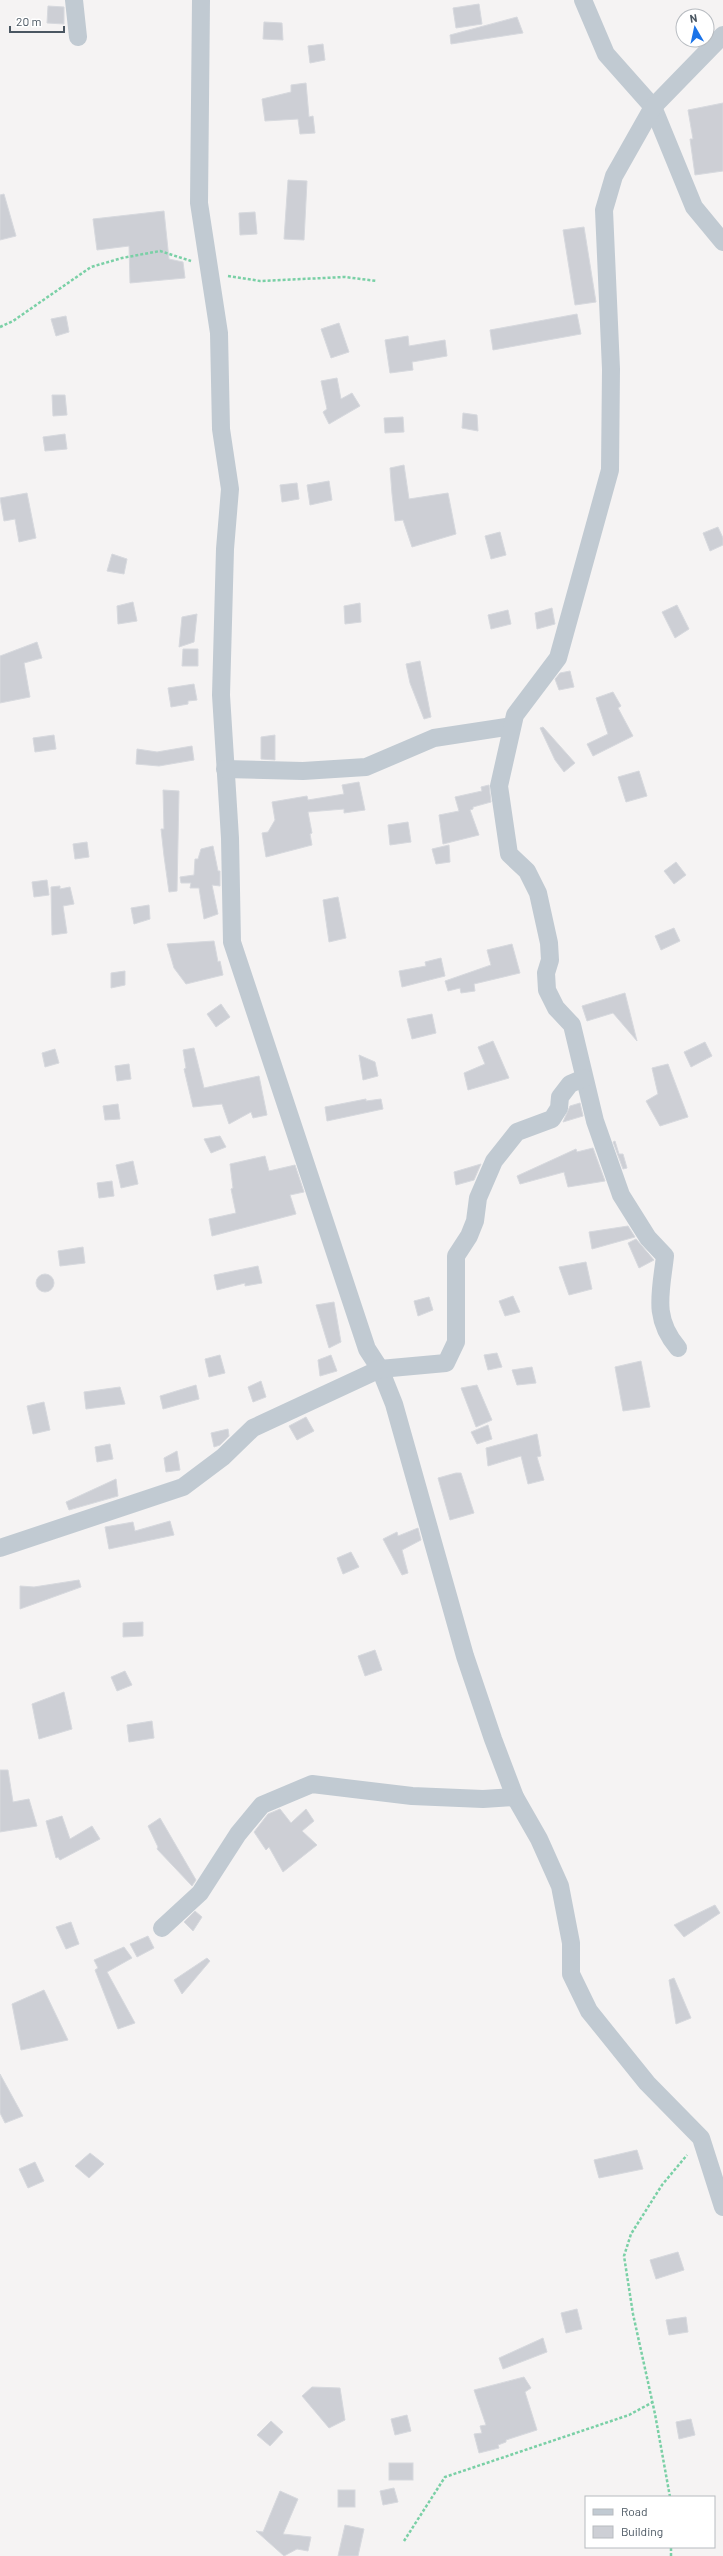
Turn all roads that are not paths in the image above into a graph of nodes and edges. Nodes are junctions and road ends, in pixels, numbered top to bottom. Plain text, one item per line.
1 (74, 0) edge
2 (201, 0) edge
3 (583, 0) edge
4 (723, 35) edge
5 (78, 37) dead end
6 (653, 107) junction
7 (723, 242) edge
8 (512, 726) junction
9 (226, 769) junction
10 (584, 1078) junction
11 (678, 1348) dead end
12 (380, 1369) junction
13 (0, 1548) edge
14 (515, 1797) junction
15 (162, 1928) dead end
16 (723, 2207) edge

1 - 5 street
2 - 9 street
3 - 6 street
4 - 6 street
6 - 7 street
6 - 8 street
8 - 9 street
8 - 10 street
9 - 12 street
10 - 11 street
10 - 12 street
12 - 13 street
12 - 14 street
14 - 15 street
14 - 16 street

